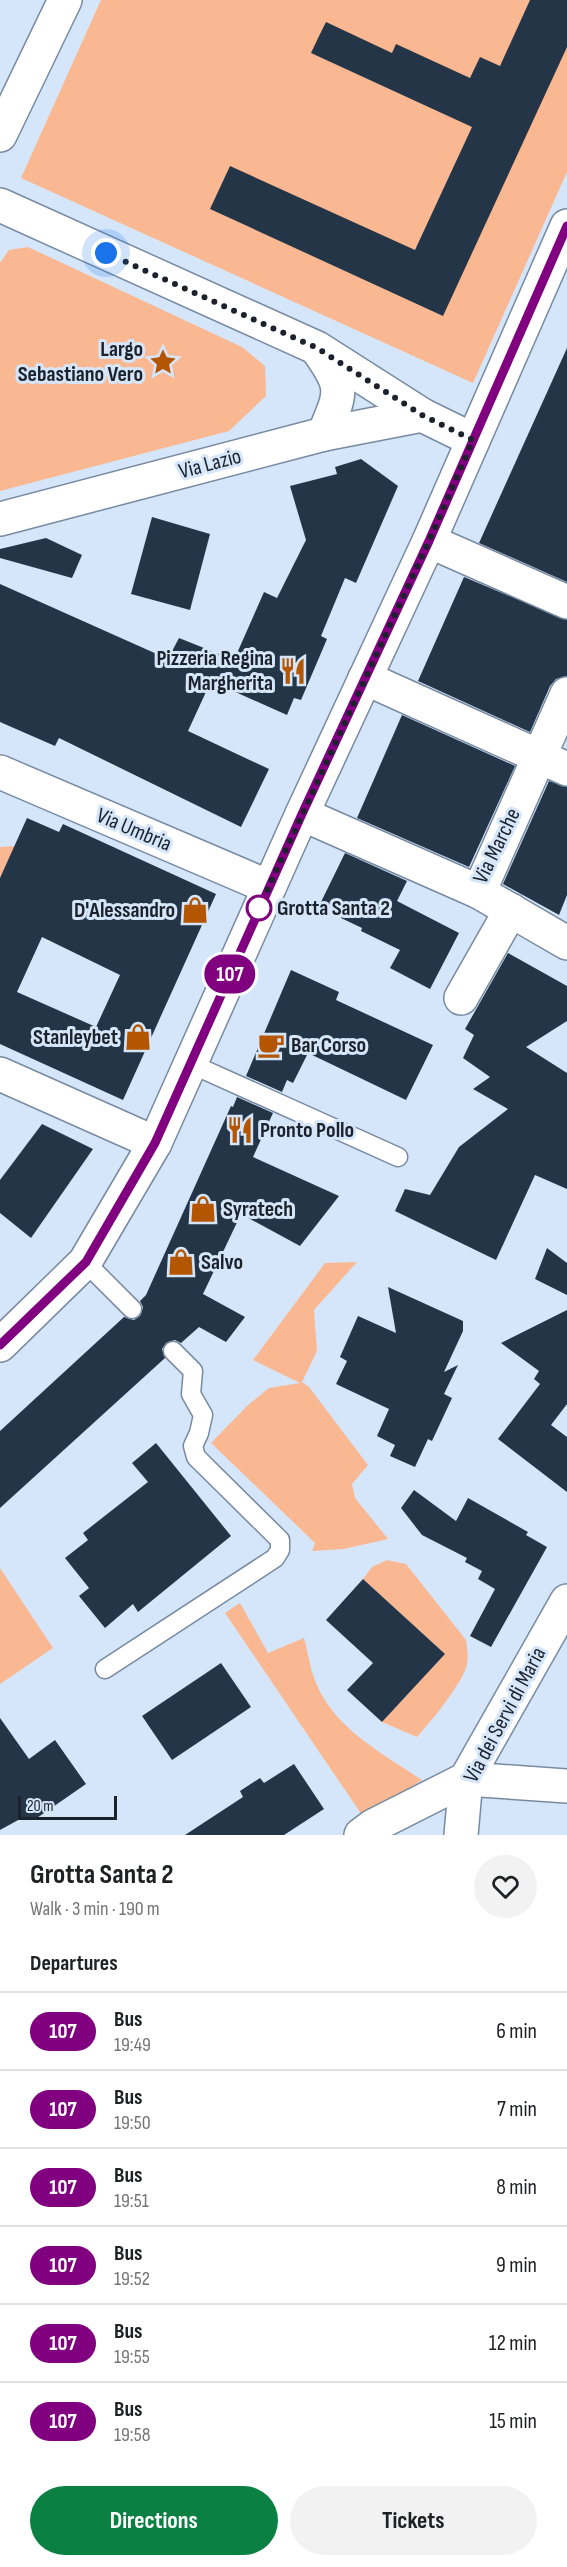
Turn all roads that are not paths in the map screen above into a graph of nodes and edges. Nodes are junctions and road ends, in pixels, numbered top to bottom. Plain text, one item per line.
1 (57, 3) edge
2 (0, 135) edge
3 (0, 205) edge
4 (567, 226) edge
5 (317, 348) junction
6 (422, 415) junction
7 (324, 434) junction
8 (473, 440) junction
9 (0, 519) edge
10 (429, 541) junction
11 (567, 602) edge
12 (365, 678) junction
13 (567, 694) edge
14 (553, 763) edge
15 (0, 772) edge
16 (302, 814) junction
17 (269, 887) junction
18 (479, 892) junction
19 (511, 910) junction
20 (567, 943) edge
21 (461, 998) dead end
22 (189, 1064) junction
23 (0, 1074) edge
24 (155, 1143) junction
25 (398, 1157) dead end
26 (86, 1262) junction
27 (132, 1309) dead end
28 (0, 1346) edge
29 (173, 1351) dead end
30 (567, 1601) edge
31 (105, 1669) dead end
32 (466, 1779) junction
33 (567, 1786) edge
34 (361, 1835) edge
35 (460, 1835) edge

1 - 2 street
3 - 5 street
4 - 8 street
5 - 6 street
5 - 7 street
6 - 7 street, Via Lazio
6 - 8 street
7 - 9 street, Via Lazio
8 - 10 street
10 - 11 street
10 - 12 street
12 - 14 street
12 - 16 street
13 - 14 street, Via Marche
14 - 18 street, Via Marche
15 - 17 street, Via Umbria
16 - 17 street
16 - 18 street, Via Marche
17 - 22 street
18 - 19 street
19 - 20 street
19 - 21 street
22 - 24 street
22 - 25 lane
23 - 24 street
24 - 26 street
26 - 27 lane
26 - 28 street
29 - 31 lane
30 - 32 street, Via dei Servi di Maria
32 - 33 street
32 - 34 street
32 - 35 street, Via dei Servi di Maria

